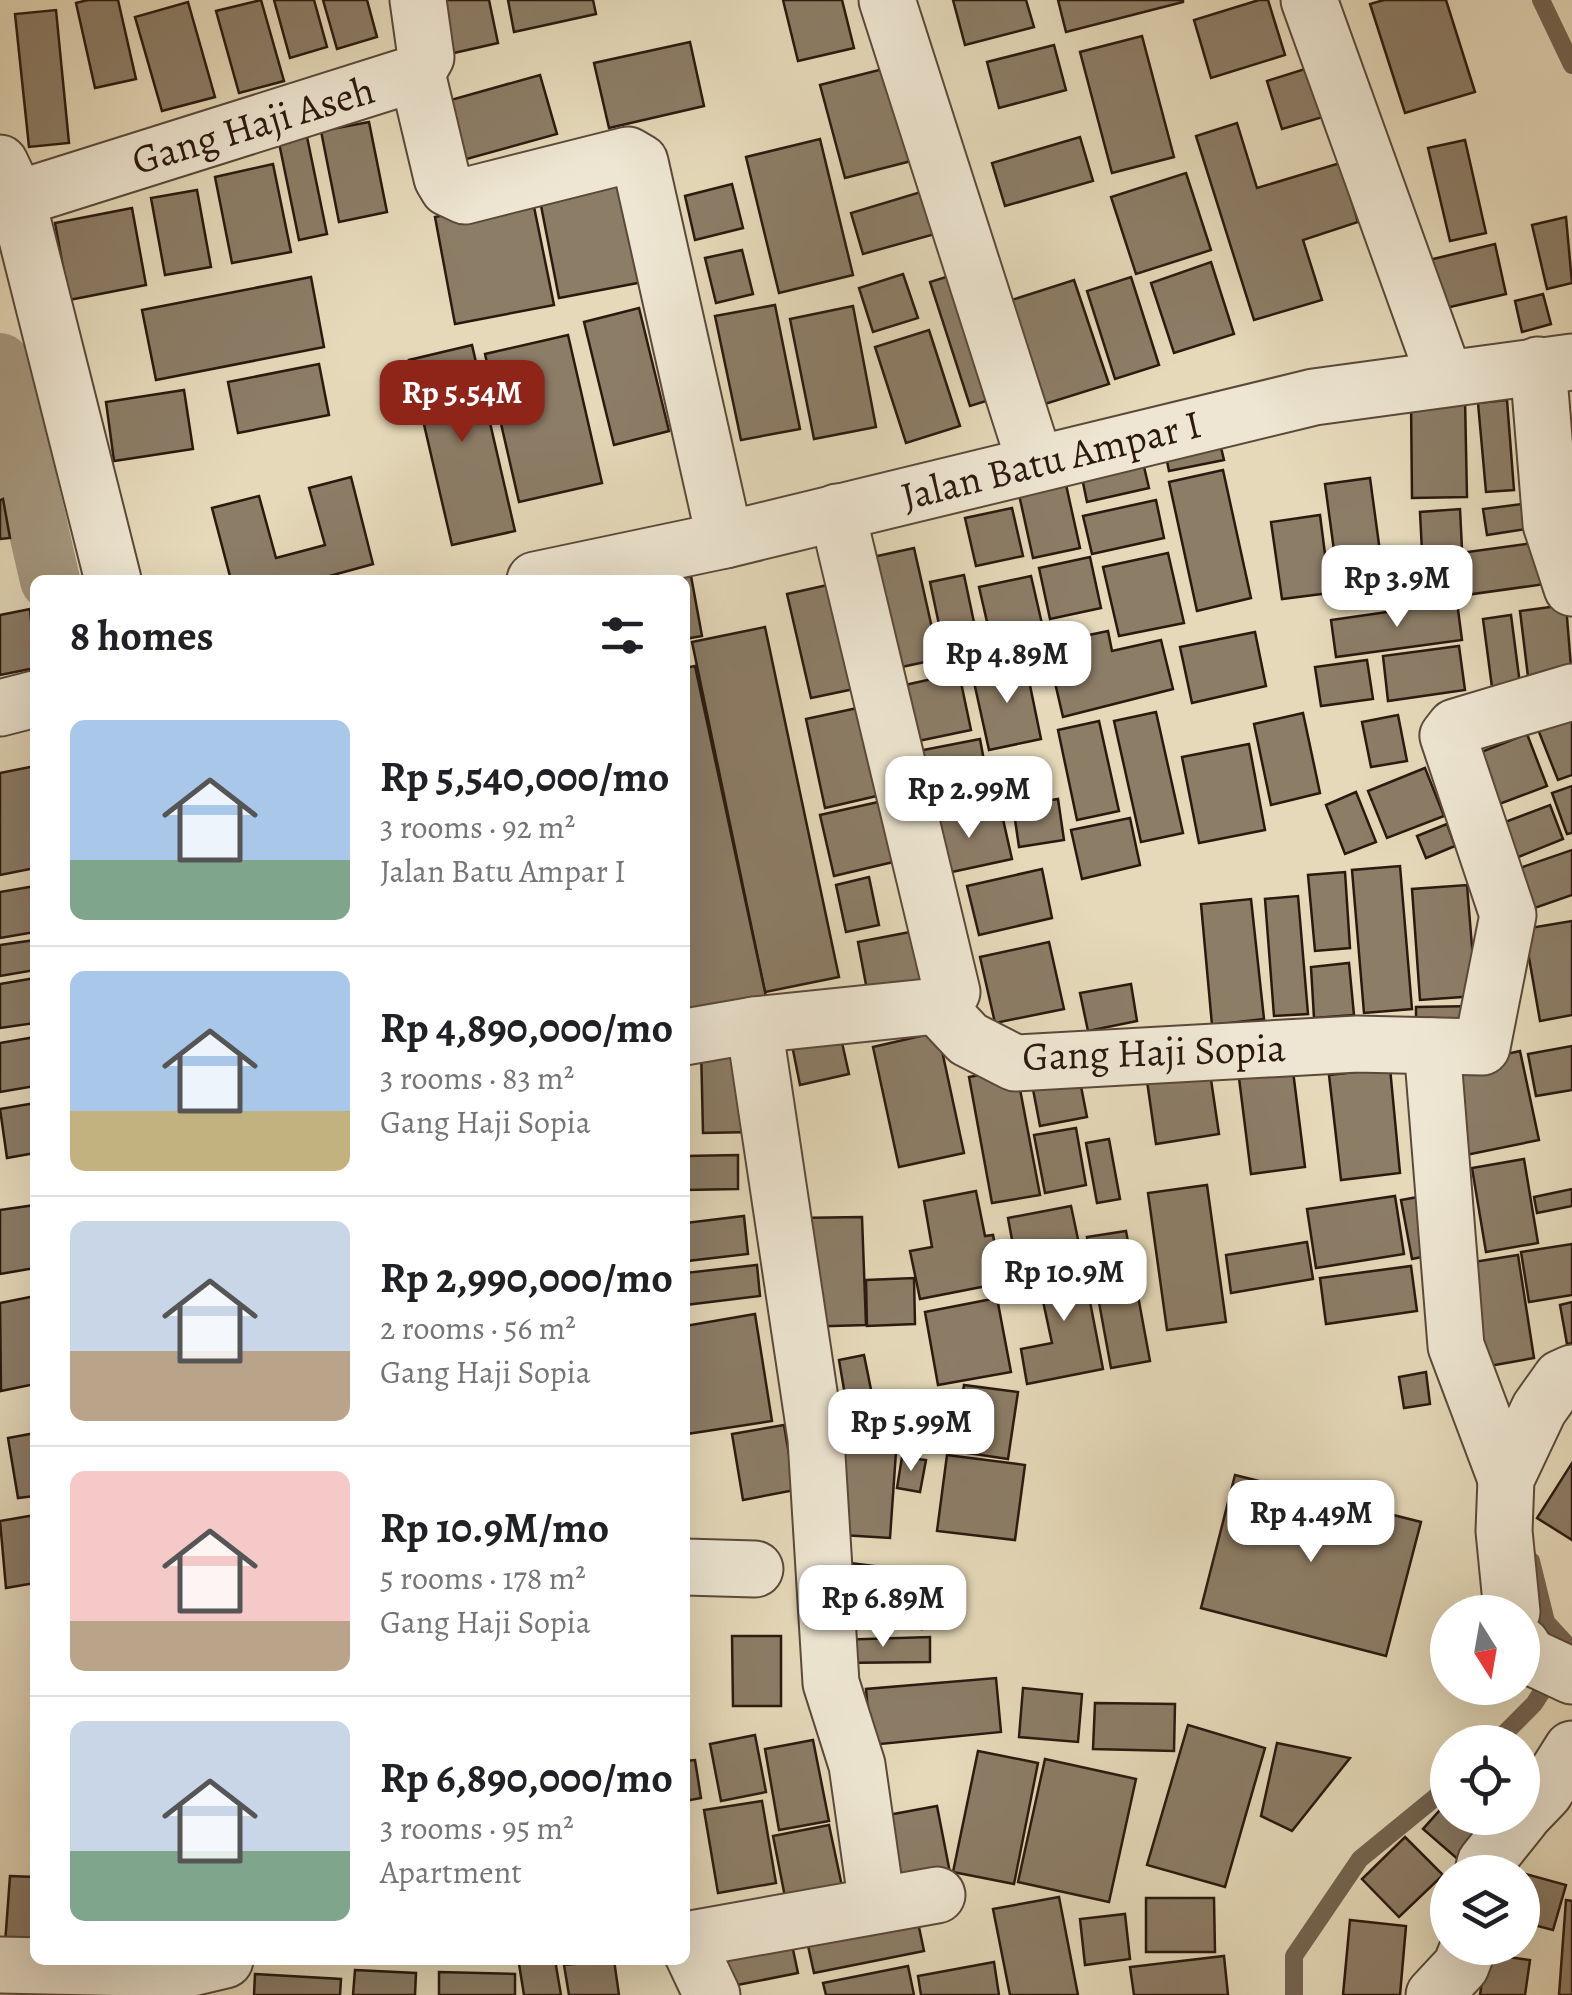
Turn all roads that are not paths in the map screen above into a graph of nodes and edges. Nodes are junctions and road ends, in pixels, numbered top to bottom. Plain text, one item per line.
1 (418, 0) edge
2 (887, 0) edge
3 (1308, 0) edge
4 (417, 73) junction
5 (8, 181) edge
6 (1555, 363) edge
7 (1445, 378) junction
8 (1035, 462) junction
9 (837, 512) junction
10 (725, 540) junction
11 (112, 575) edge
12 (562, 575) edge
13 (1572, 588) edge
14 (1572, 692) edge
15 (30, 700) edge
16 (0, 708) edge
17 (937, 1006) junction
18 (754, 1025) junction
19 (690, 1036) edge
20 (1458, 1046) junction
21 (1572, 1373) edge
22 (1506, 1479) junction
23 (690, 1566) edge
24 (755, 1569) dead end
25 (1520, 1595) edge
26 (1572, 1750) edge
27 (1540, 1797) edge
28 (1508, 1835) edge
29 (1491, 1855) edge
30 (937, 1894) dead end
31 (878, 1905) junction
32 (690, 1939) edge
33 (690, 1948) edge
34 (0, 1965) edge
35 (1461, 1965) edge
36 (197, 1971) edge
37 (712, 1995) edge
38 (1434, 1995) edge

1 - 4 street, Gang Haji Aseh
2 - 8 street
3 - 7 street
4 - 5 street, Gang Haji Aseh
4 - 10 street
5 - 11 street
6 - 7 street, Jalan Batu Ampar I
6 - 13 street
7 - 8 street, Jalan Batu Ampar I
8 - 9 street, Jalan Batu Ampar I
9 - 10 street, Jalan Batu Ampar I
9 - 17 street
10 - 12 street, Jalan Batu Ampar I
14 - 20 street
15 - 16 street
17 - 18 street
17 - 20 street, Gang Haji Sopia
18 - 19 street
18 - 31 street
20 - 22 street
21 - 22 street
22 - 25 street
23 - 24 street
26 - 27 street
28 - 29 street
30 - 31 street
31 - 32 street
33 - 37 street
34 - 36 street
35 - 38 street

